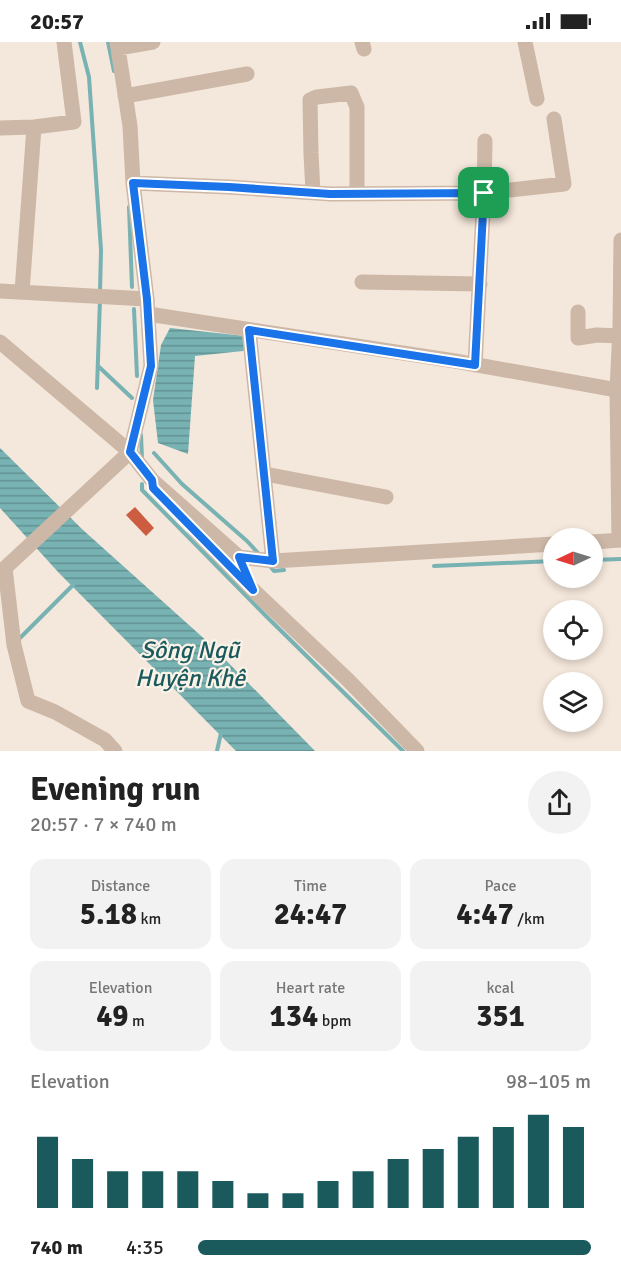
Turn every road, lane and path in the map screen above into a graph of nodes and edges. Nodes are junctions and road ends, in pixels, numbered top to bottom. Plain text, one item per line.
1 (64, 42) edge
2 (153, 42) edge
3 (525, 42) edge
4 (118, 45) edge
5 (247, 74) dead end
6 (125, 96) junction
7 (537, 99) dead end
8 (554, 119) dead end
9 (34, 127) junction
10 (0, 128) edge
11 (485, 141) dead end
12 (133, 183) junction
13 (313, 193) junction
14 (484, 193) junction
15 (357, 194) junction
16 (621, 240) edge
17 (362, 282) dead end
18 (480, 284) junction
19 (0, 291) edge
20 (22, 292) junction
21 (621, 299) edge
22 (148, 307) junction
23 (578, 312) dead end
24 (249, 330) junction
25 (620, 336) edge
26 (0, 342) edge
27 (475, 365) junction
28 (619, 391) edge
29 (130, 452) junction
30 (265, 474) junction
31 (152, 480) junction
32 (386, 498) dead end
33 (620, 540) edge
34 (603, 541) edge
35 (543, 545) edge
36 (239, 557) junction
37 (273, 561) junction
38 (5, 566) edge
39 (253, 590) junction
40 (115, 751) edge
41 (417, 751) edge

1 - 9 street
2 - 4 street
3 - 7 street
4 - 6 street
5 - 6 street
6 - 12 street
8 - 14 street
9 - 10 street
9 - 20 street
11 - 14 street
12 - 13 street
12 - 22 street
13 - 15 street
13 - 15 street
14 - 15 street
14 - 18 street
16 - 21 street
17 - 18 street
18 - 27 street
19 - 20 street
20 - 22 street
21 - 25 street
22 - 24 street
22 - 29 street
23 - 25 street
24 - 27 street
24 - 30 street
25 - 28 street
26 - 29 street
27 - 28 street
28 - 33 street
29 - 31 street
29 - 38 street
30 - 32 street
30 - 37 street
31 - 36 street
31 - 39 street
33 - 34 street
35 - 37 street
36 - 37 street
36 - 39 street
38 - 40 street
39 - 41 street

